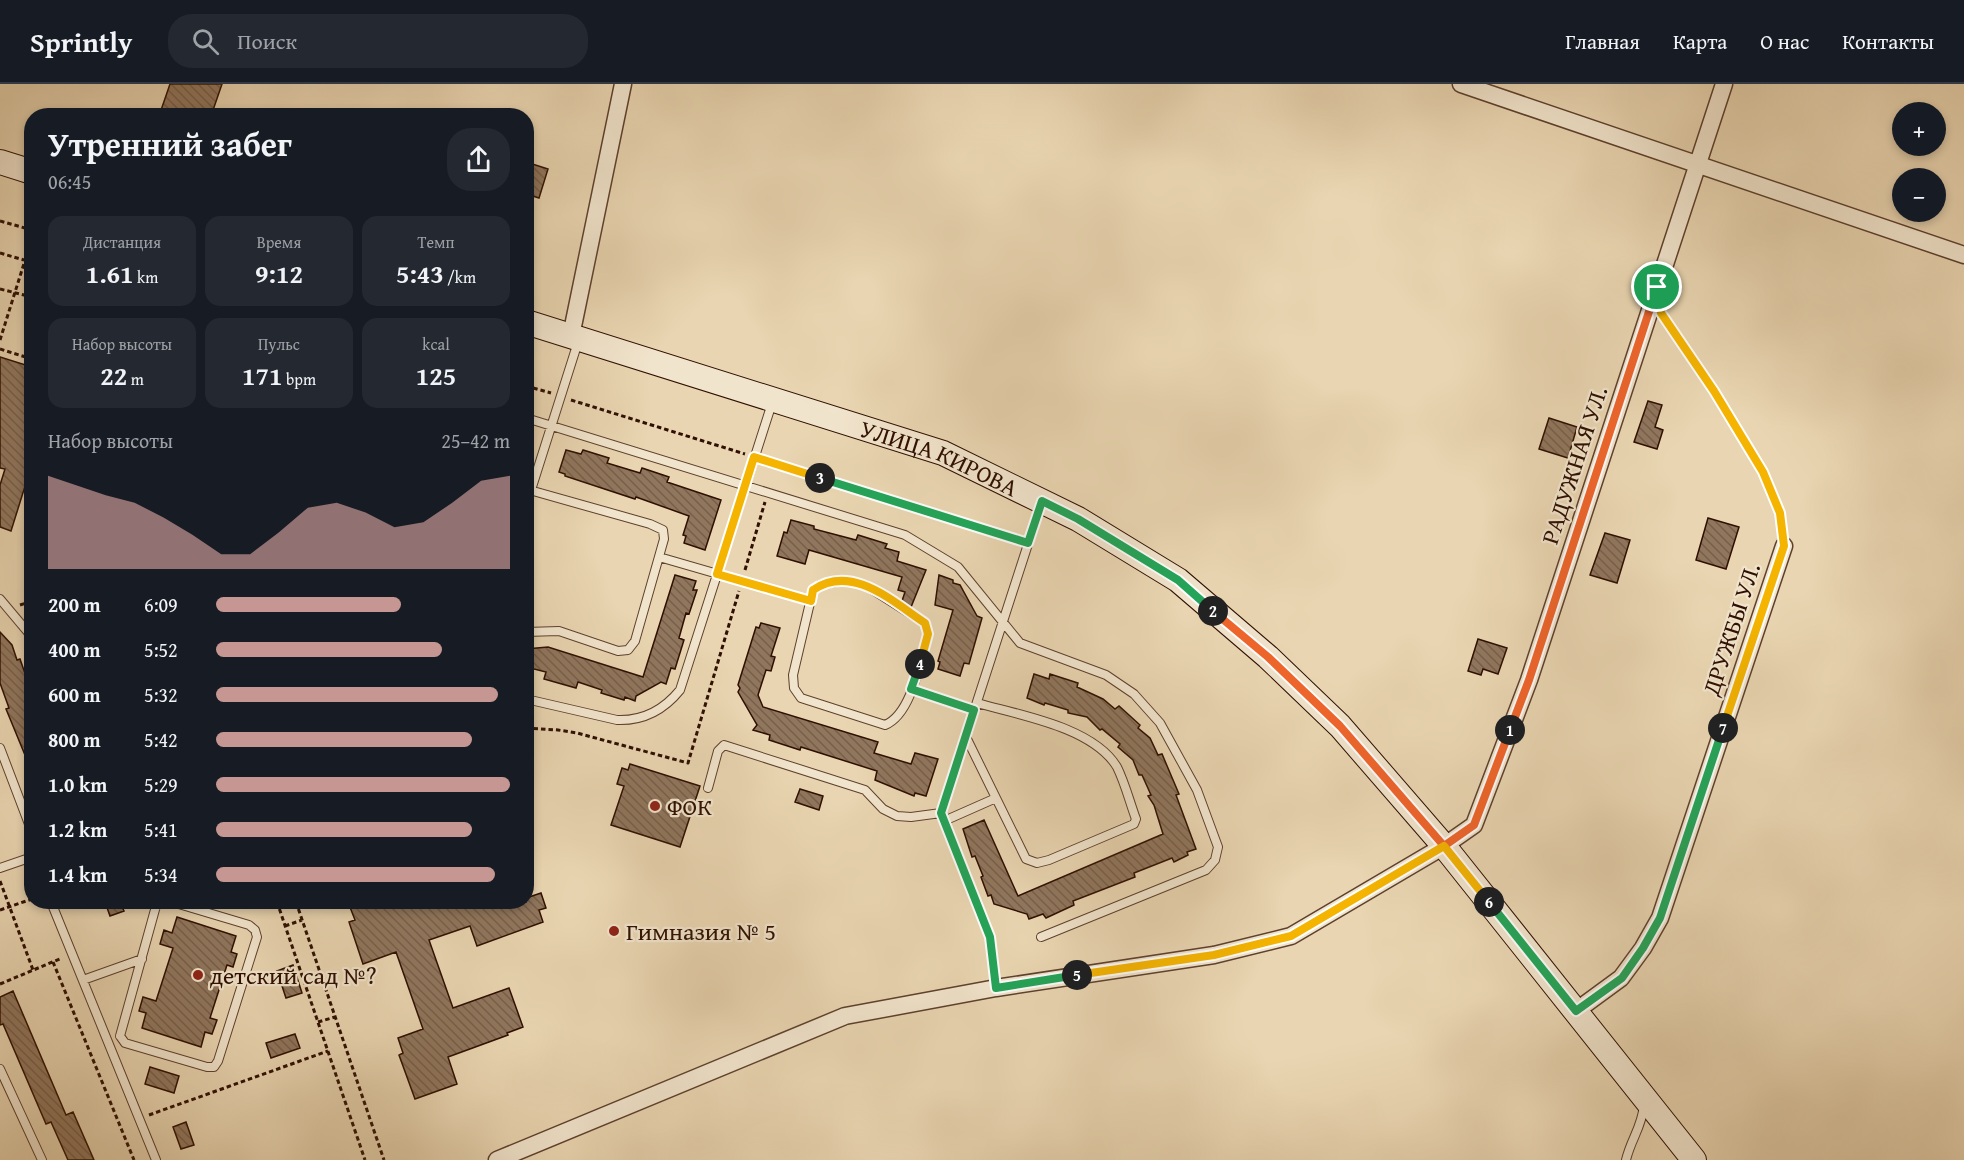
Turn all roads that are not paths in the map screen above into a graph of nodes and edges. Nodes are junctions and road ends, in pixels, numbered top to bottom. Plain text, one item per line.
1 (623, 84) edge
2 (1461, 84) edge
3 (1724, 84) edge
4 (0, 162) edge
5 (1697, 164) junction
6 (24, 170) edge
7 (1964, 255) edge
8 (534, 324) edge
9 (575, 337) junction
10 (773, 399) junction
11 (534, 420) edge
12 (551, 424) junction
13 (534, 474) edge
14 (746, 484) junction
15 (534, 490) edge
16 (1042, 501) junction
17 (1784, 546) road end
18 (659, 556) junction
19 (717, 574) junction
20 (0, 599) edge
21 (811, 601) junction
22 (1003, 623) junction
23 (24, 628) edge
24 (534, 632) edge
25 (911, 689) junction
26 (534, 701) edge
27 (976, 707) junction
28 (966, 737) junction
29 (0, 748) edge
30 (708, 788) dead end
31 (996, 798) junction
32 (24, 811) edge
33 (943, 817) junction
34 (1444, 846) junction
35 (24, 860) edge
36 (0, 868) edge
37 (54, 909) edge
38 (155, 909) edge
39 (195, 909) edge
40 (1041, 937) dead end
41 (142, 960) junction
42 (83, 980) junction
43 (996, 988) junction
44 (1576, 1011) junction
45 (120, 1036) junction
46 (108, 1041) junction
47 (0, 1070) edge
48 (1645, 1098) junction
49 (42, 1160) edge
50 (156, 1160) edge
51 (497, 1160) edge
52 (1626, 1160) edge
53 (1694, 1160) edge

1 - 9 street
2 - 5 street
3 - 5 street, РАДУЖНАЯ УЛ.
4 - 6 main road
5 - 7 street
5 - 34 street, РАДУЖНАЯ УЛ.
8 - 9 main road, УЛИЦА КИРОВА
9 - 10 main road, УЛИЦА КИРОВА
9 - 12 lane
10 - 14 lane
10 - 16 main road, УЛИЦА КИРОВА
11 - 12 lane
12 - 13 lane
12 - 14 lane
14 - 19 lane
14 - 22 lane
15 - 18 lane
16 - 22 lane
16 - 34 main road, УЛИЦА КИРОВА
17 - 44 street, ДРУЖБЫ УЛ.
18 - 19 lane
18 - 24 lane
19 - 21 lane
19 - 26 lane
20 - 23 lane
21 - 25 lane
21 - 25 lane
22 - 27 lane
22 - 40 lane
25 - 27 lane
27 - 28 lane
27 - 31 lane
28 - 31 lane
28 - 33 lane
29 - 32 lane
30 - 33 lane
31 - 33 lane
33 - 43 lane
34 - 43 street, РАДУЖНАЯ УЛ.
34 - 44 main road, УЛИЦА КИРОВА
35 - 36 lane
37 - 42 lane
38 - 41 lane
39 - 45 lane
41 - 42 lane
41 - 45 lane
42 - 46 lane
43 - 51 street, РАДУЖНАЯ УЛ.
44 - 48 main road, УЛИЦА КИРОВА
45 - 46 lane
46 - 50 lane
47 - 49 lane
48 - 52 lane
48 - 53 main road, УЛИЦА КИРОВА

